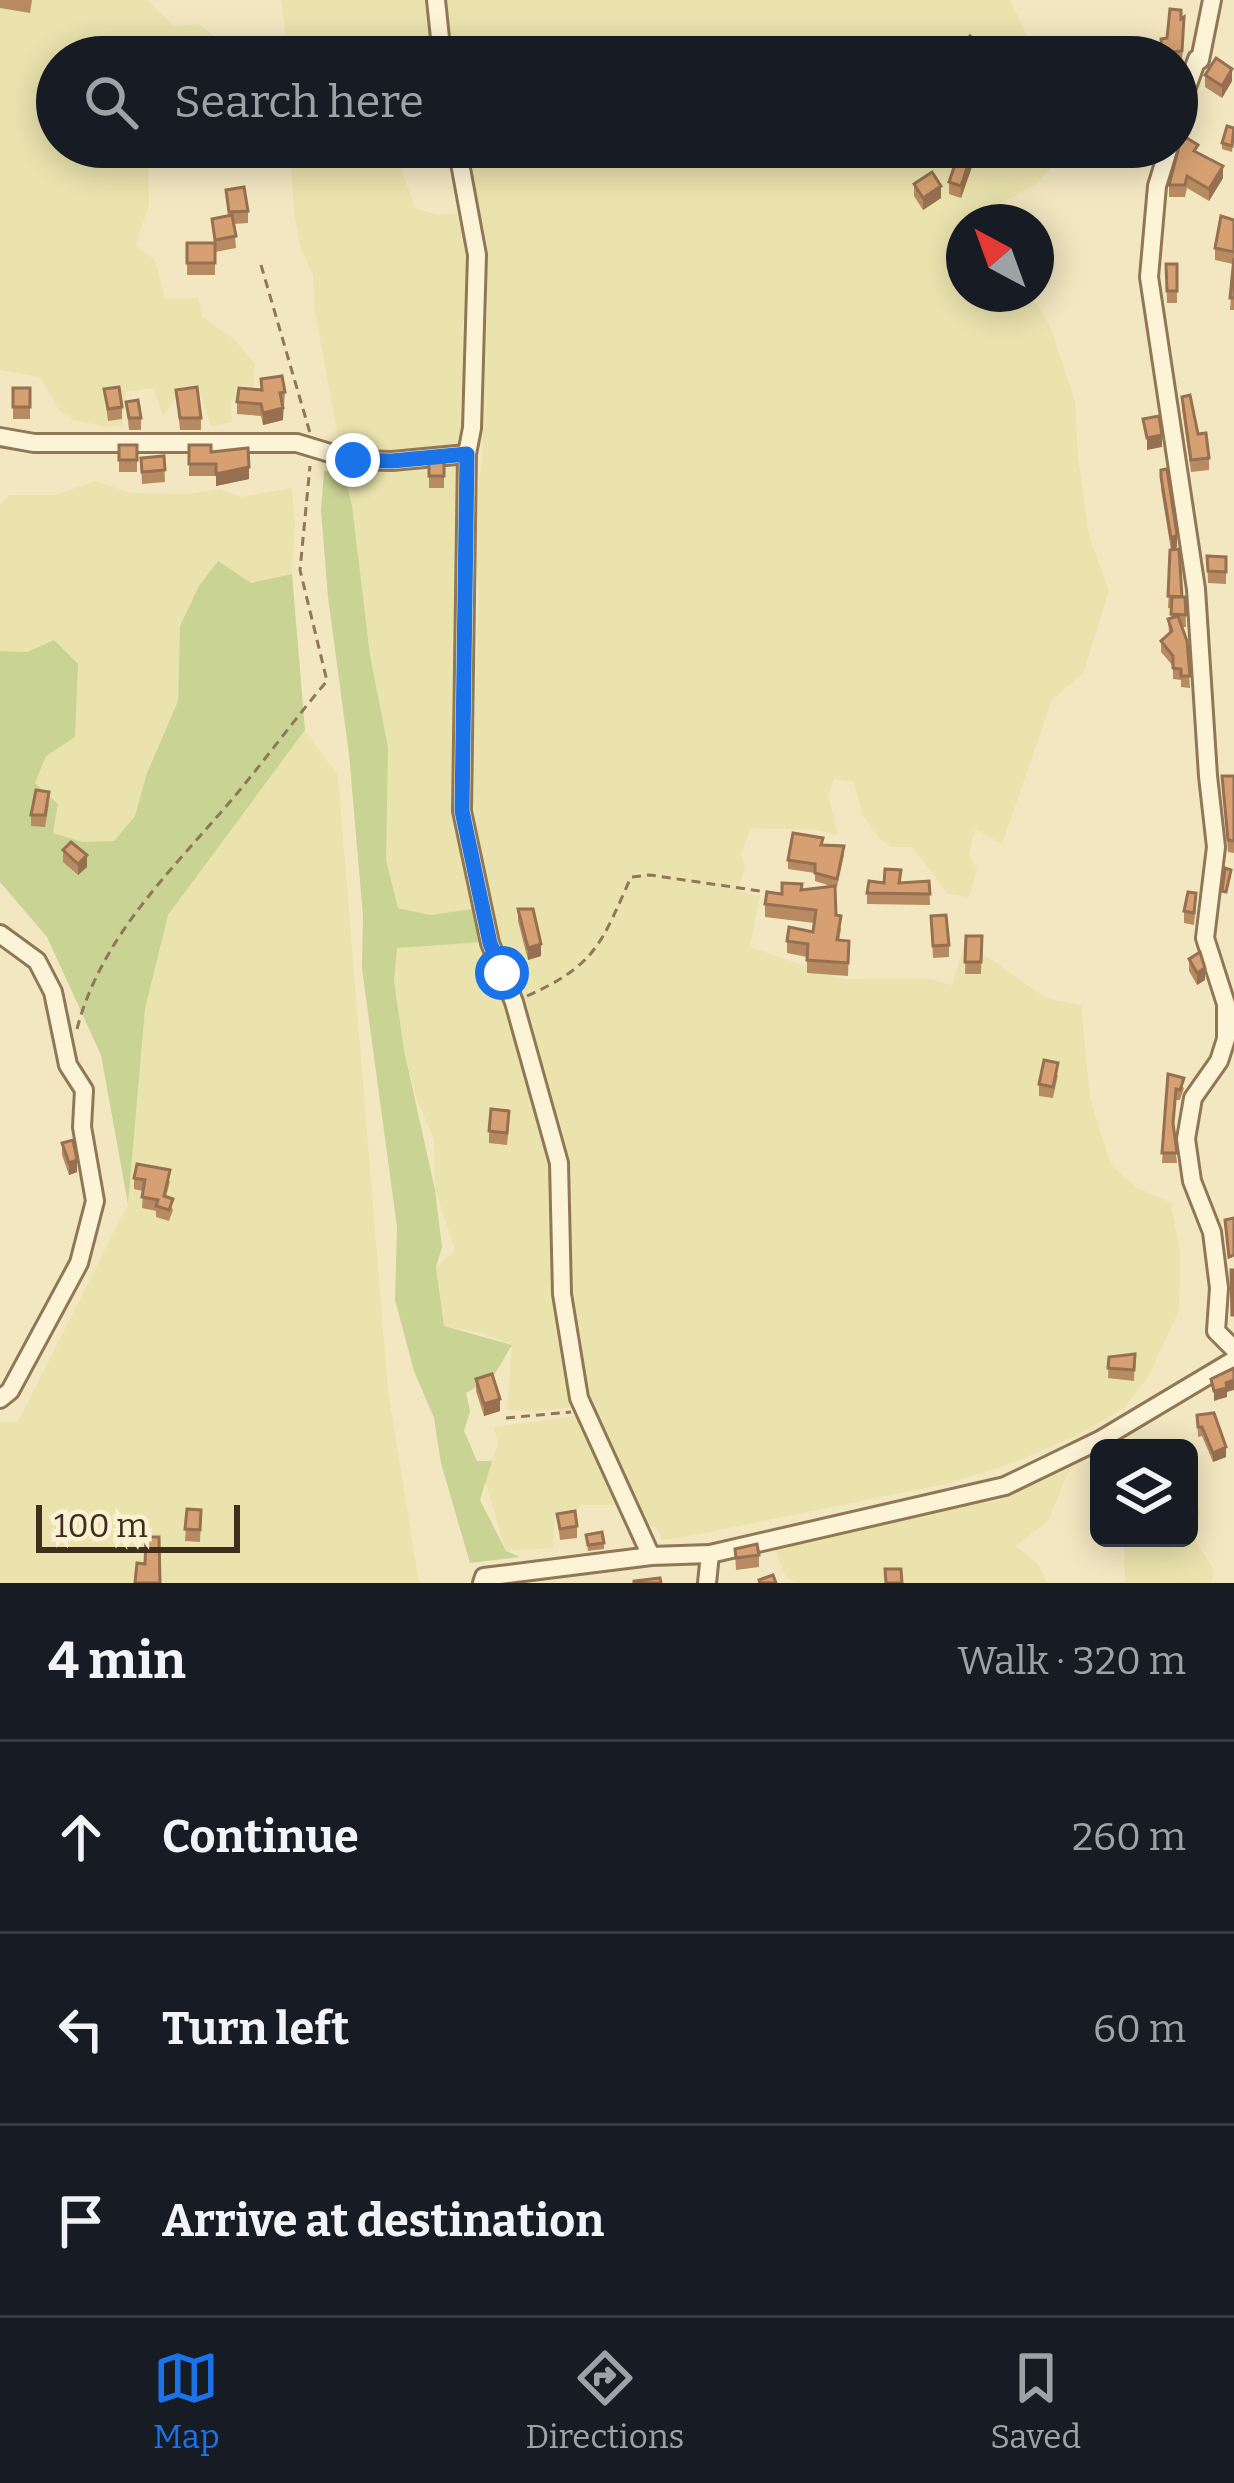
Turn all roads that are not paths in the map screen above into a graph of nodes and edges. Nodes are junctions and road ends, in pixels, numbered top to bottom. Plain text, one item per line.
1 (436, 0) edge
2 (1212, 0) edge
3 (440, 36) edge
4 (1198, 59) edge
5 (461, 168) edge
6 (1162, 168) edge
7 (0, 437) edge
8 (467, 454) junction
9 (0, 934) edge
10 (1234, 1349) edge
11 (1234, 1360) edge
12 (0, 1399) edge
13 (710, 1554) junction
14 (651, 1556) junction
15 (482, 1583) edge
16 (706, 1583) edge

1 - 3 street
2 - 4 street
5 - 8 street
6 - 10 street
7 - 8 street
8 - 14 street
9 - 12 street
11 - 13 street
13 - 14 street
13 - 16 street
14 - 15 street

